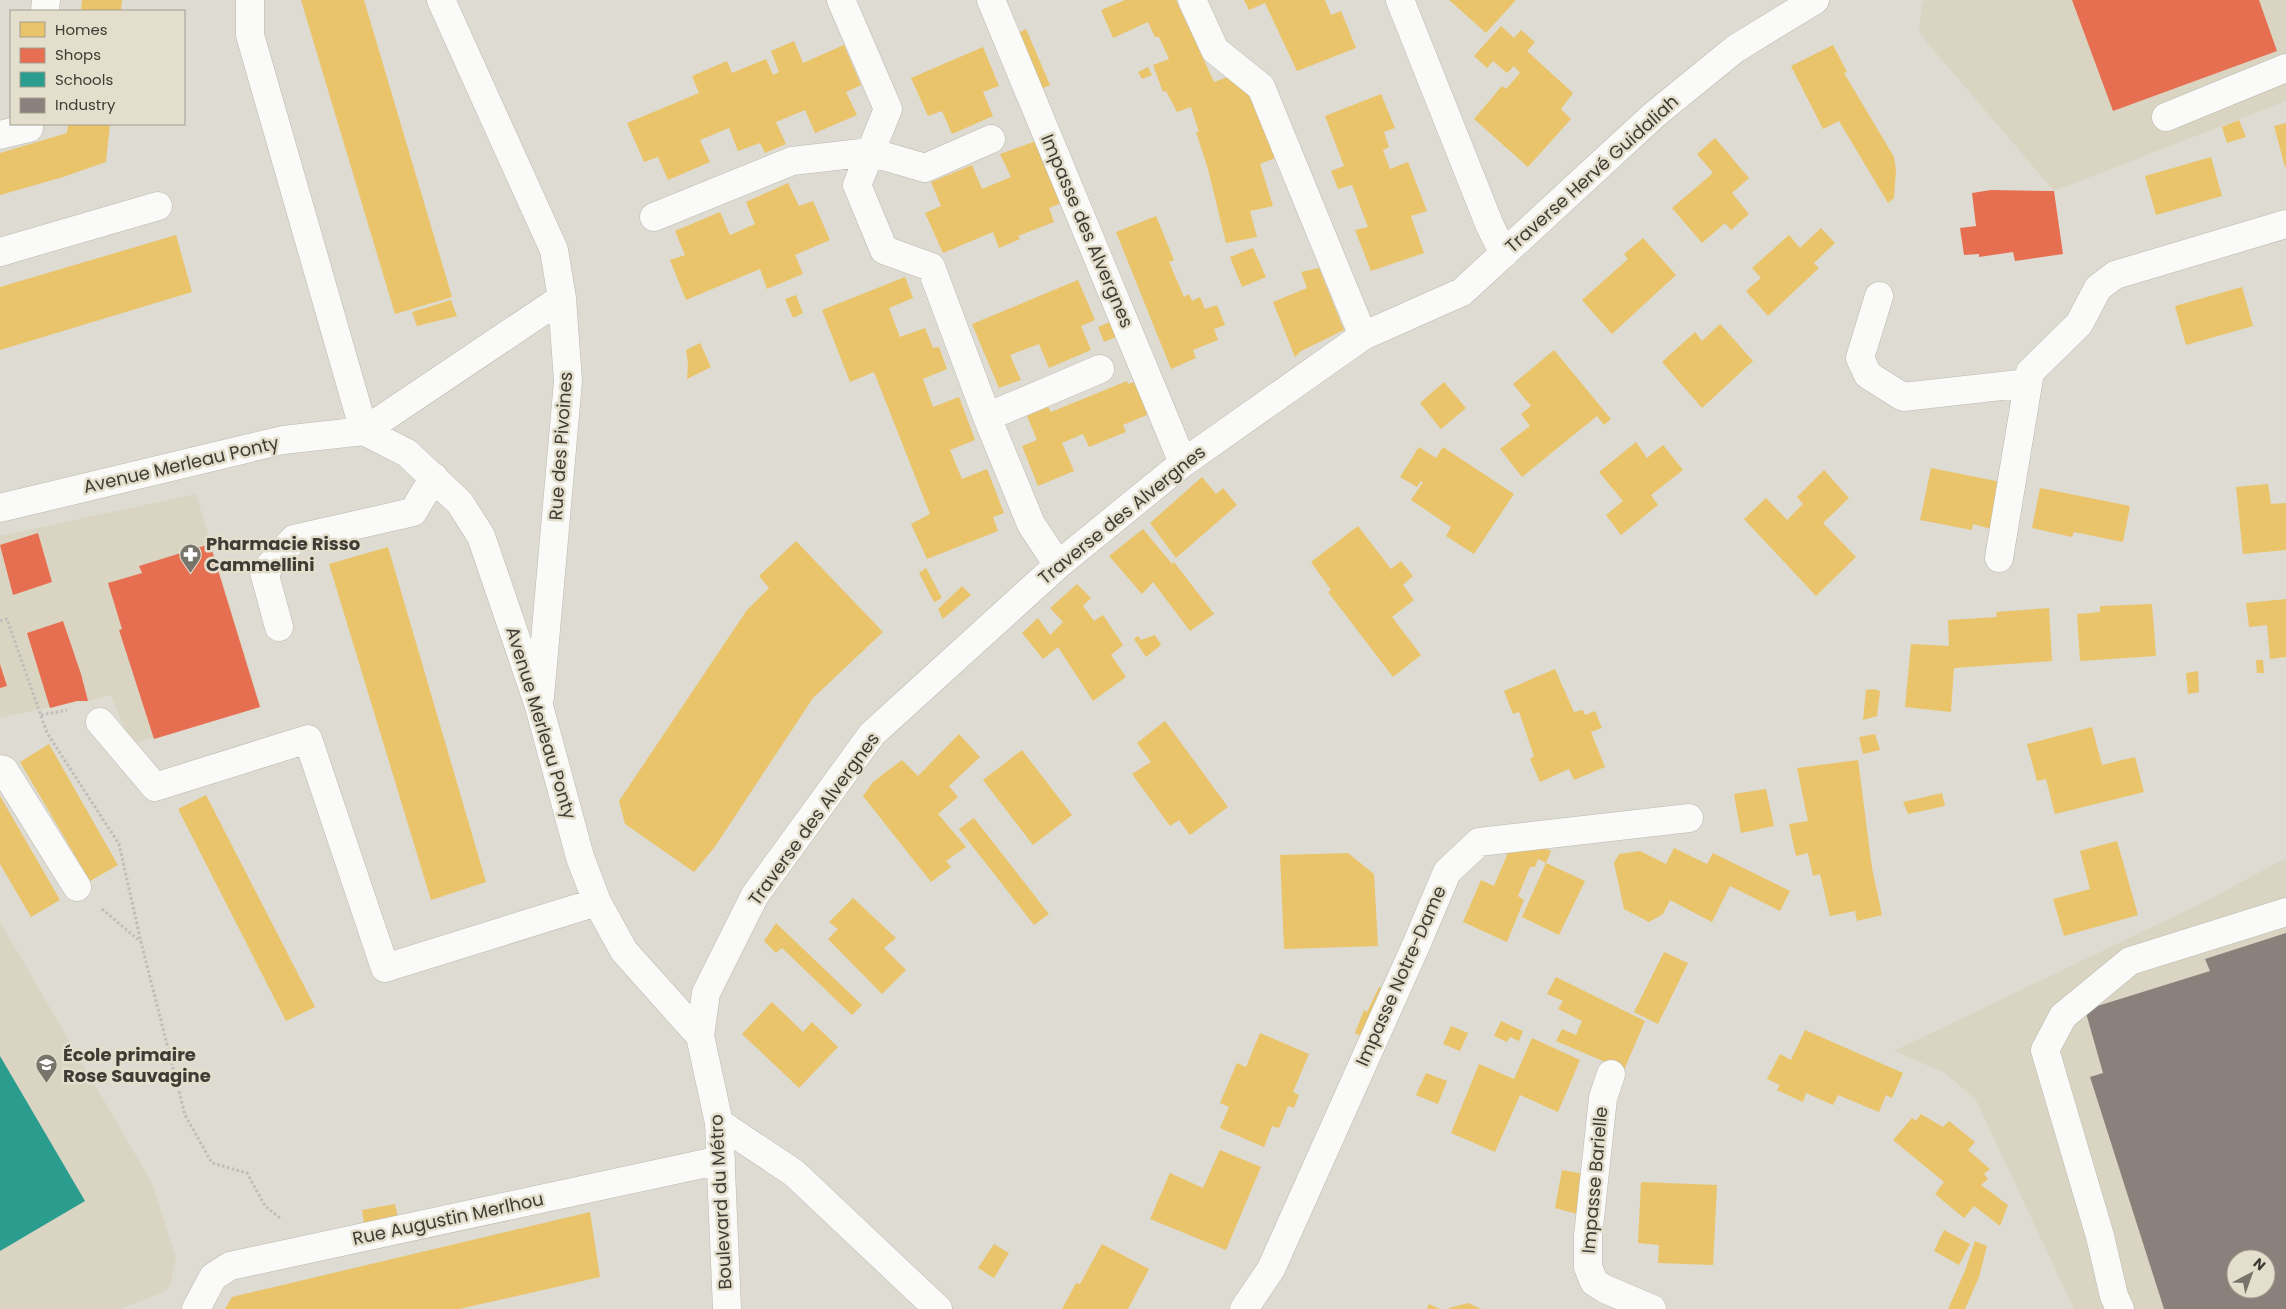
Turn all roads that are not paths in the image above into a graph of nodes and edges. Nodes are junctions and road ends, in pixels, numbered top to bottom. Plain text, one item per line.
1 (250, 0) edge
2 (441, 0) edge
3 (841, 0) edge
4 (991, 0) edge
5 (1192, 0) edge
6 (1400, 0) edge
7 (1815, 0) edge
8 (2286, 68) edge
9 (2166, 117) dead end
10 (29, 125) edge
11 (0, 135) edge
12 (991, 139) dead end
13 (870, 152) junction
14 (158, 206) dead end
15 (654, 217) dead end
16 (2286, 224) edge
17 (0, 252) edge
18 (1504, 254) junction
19 (1879, 296) dead end
20 (562, 298) junction
21 (1363, 336) junction
22 (1100, 369) dead end
23 (2028, 383) junction
24 (987, 417) junction
25 (364, 431) junction
26 (1183, 463) junction
27 (434, 477) junction
28 (0, 508) edge
29 (1999, 558) dead end
30 (1058, 565) junction
31 (280, 627) dead end
32 (539, 706) junction
33 (100, 722) dead end
34 (0, 769) edge
35 (1689, 818) dead end
36 (77, 887) road end
37 (597, 902) junction
38 (2286, 912) edge
39 (700, 1036) junction
40 (1611, 1074) dead end
41 (719, 1124) junction
42 (721, 1160) junction
43 (196, 1309) edge
44 (727, 1309) edge
45 (938, 1309) edge
46 (1244, 1309) edge
47 (1652, 1309) edge
48 (2120, 1309) edge

1 - 25 street
2 - 20 street, Rue des Pivoines
3 - 13 street
4 - 26 street, Impasse des Alvergnes
5 - 21 street
6 - 18 street
7 - 18 street, Traverse Hervé Guidaliah
8 - 9 street
10 - 11 street
12 - 13 street
13 - 15 street
13 - 24 street
14 - 17 street
16 - 23 street
18 - 21 street, Traverse Hervé Guidaliah
19 - 23 street
20 - 25 street, Avenue Merleau Ponty
20 - 32 street, Rue des Pivoines
21 - 26 street, Traverse des Alvergnes
22 - 24 street
23 - 29 street
24 - 30 street
25 - 27 street, Avenue Merleau Ponty
25 - 28 street, Avenue Merleau Ponty
26 - 30 street, Traverse des Alvergnes
27 - 31 street
27 - 32 street, Avenue Merleau Ponty
30 - 39 street, Traverse des Alvergnes
32 - 37 street, Avenue Merleau Ponty
33 - 37 street
34 - 36 street
35 - 46 street, Impasse Notre-Dame
37 - 39 street, Avenue Merleau Ponty
38 - 48 street
39 - 41 street, Boulevard du Métro
40 - 47 street, Impasse Barielle
41 - 42 street, Boulevard du Métro
41 - 45 street
42 - 43 street, Rue Augustin Merlhou
42 - 44 street, Boulevard du Métro

